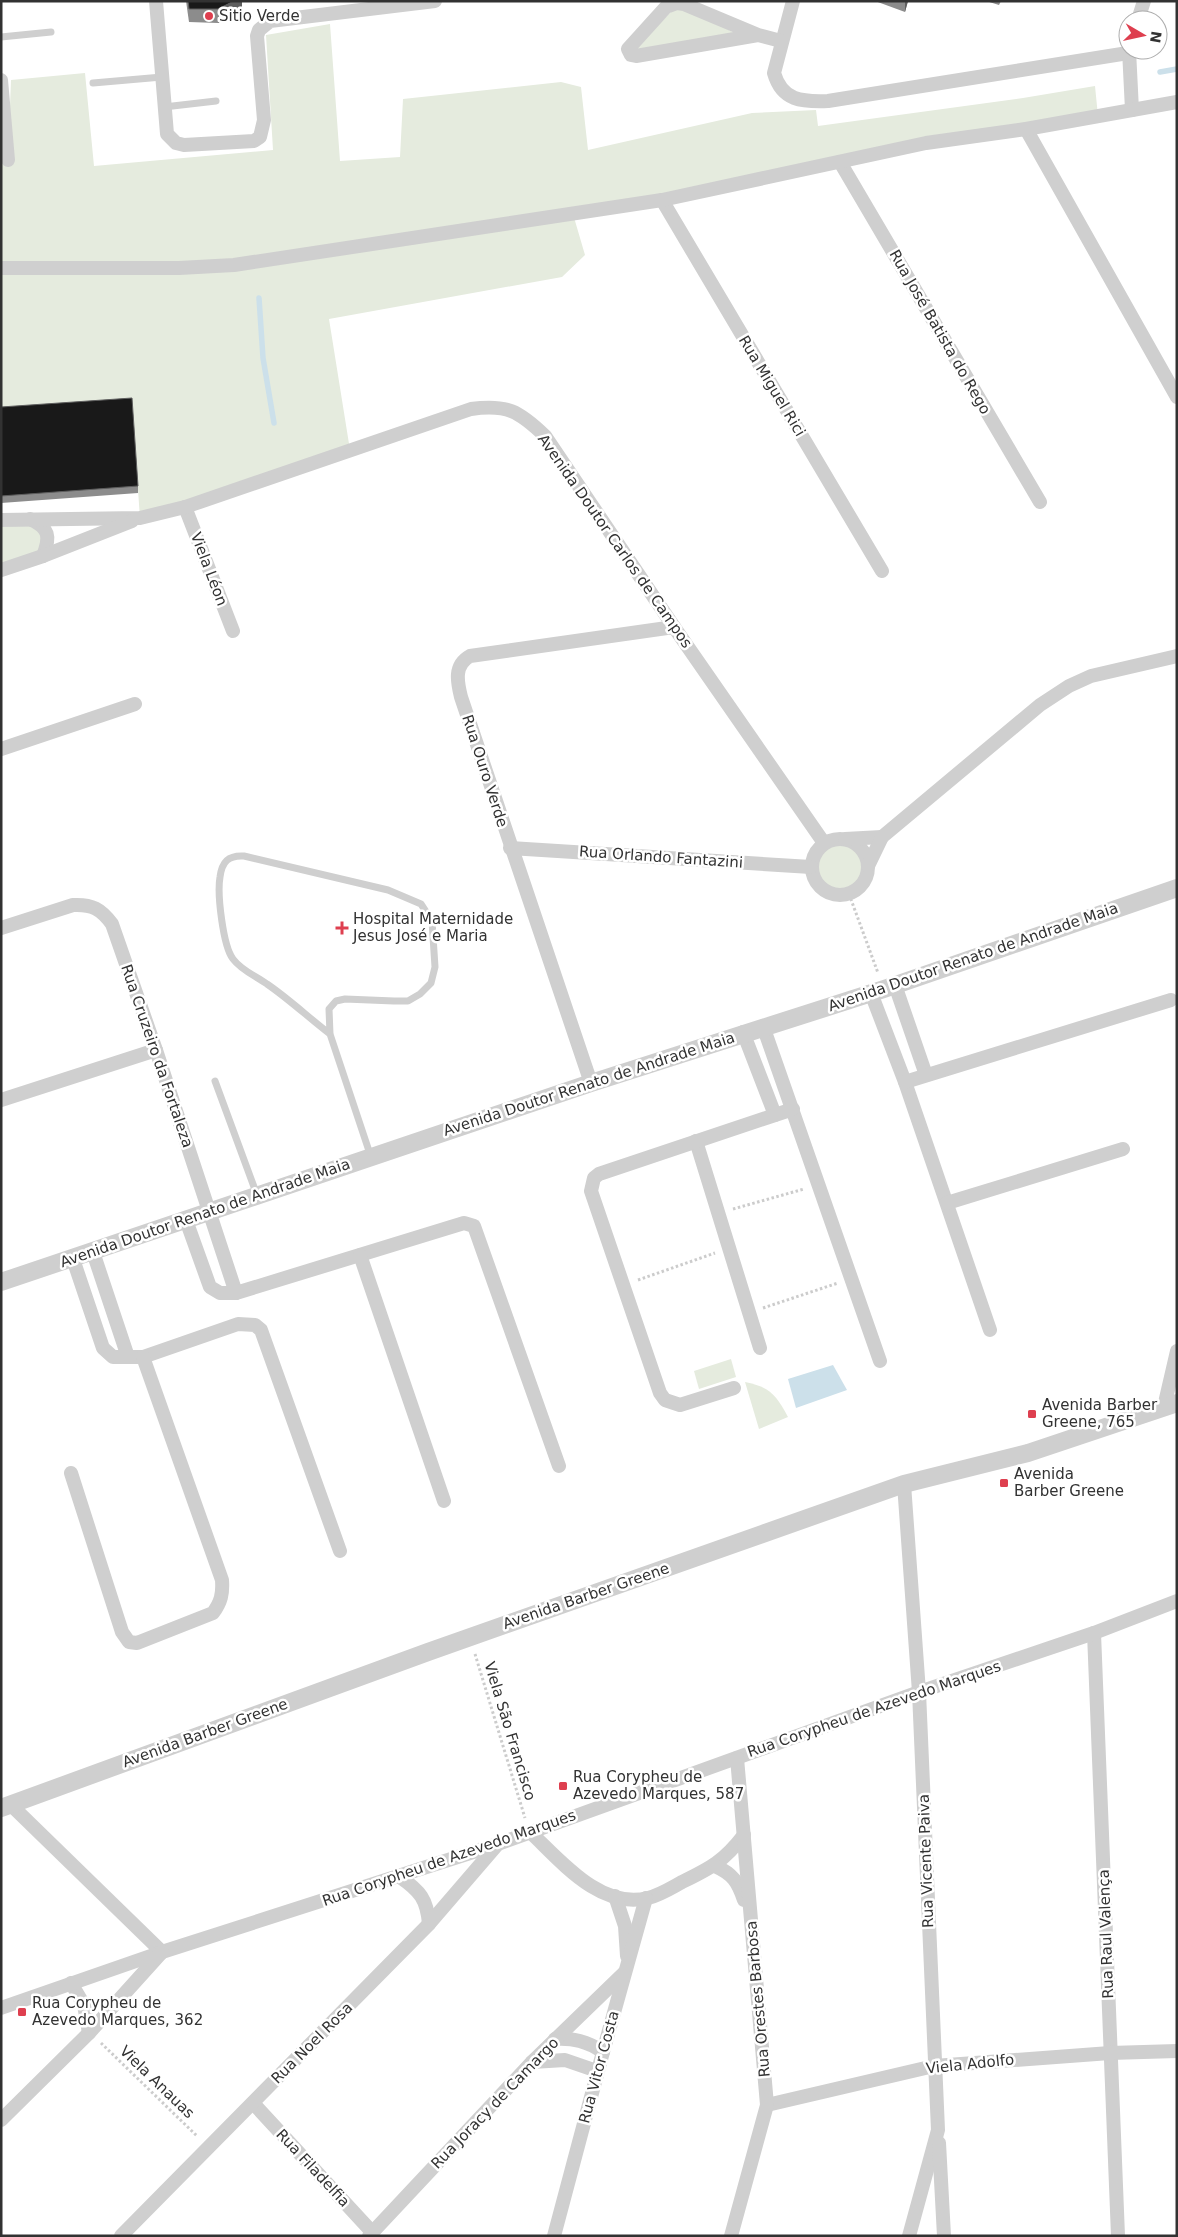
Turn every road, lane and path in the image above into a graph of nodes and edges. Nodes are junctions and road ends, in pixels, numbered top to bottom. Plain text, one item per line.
1 (156, 1) edge
2 (434, 1) edge
3 (793, 1) edge
4 (52, 32) dead end
5 (758, 35) junction
6 (1, 37) edge
7 (781, 42) junction
8 (1118, 54) edge
9 (1129, 60) edge
10 (162, 77) junction
11 (1, 80) edge
12 (93, 83) dead end
13 (216, 101) dead end
14 (1177, 102) edge
15 (164, 107) junction
16 (1132, 110) junction
17 (1026, 129) junction
18 (8, 160) dead end
19 (840, 162) junction
20 (662, 200) junction
21 (1, 268) edge
22 (1177, 397) edge
23 (1040, 502) dead end
24 (185, 507) junction
25 (27, 518) junction
26 (140, 518) junction
27 (1, 520) edge
28 (43, 556) junction
29 (1, 570) edge
30 (882, 572) dead end
31 (674, 627) junction
32 (233, 631) dead end
33 (1177, 656) edge
34 (135, 704) dead end
35 (1, 749) edge
36 (882, 836) junction
37 (845, 839) junction
38 (824, 843) junction
39 (510, 848) junction
40 (868, 866) junction
41 (811, 867) junction
42 (1177, 888) edge
43 (849, 894) junction
44 (1, 928) edge
45 (883, 989) junction
46 (1171, 1000) dead end
47 (763, 1026) junction
48 (743, 1032) junction
49 (330, 1034) junction
50 (156, 1050) junction
51 (926, 1075) junction
52 (215, 1081) dead end
53 (905, 1082) junction
54 (591, 1083) junction
55 (1, 1100) edge
56 (794, 1109) junction
57 (775, 1115) junction
58 (696, 1141) junction
59 (1123, 1149) dead end
60 (371, 1157) junction
61 (820, 1185) junction
62 (257, 1195) junction
63 (947, 1203) junction
64 (209, 1211) junction
65 (719, 1213) junction
66 (186, 1220) junction
67 (730, 1248) junction
68 (93, 1252) junction
69 (360, 1255) junction
70 (73, 1259) junction
71 (851, 1278) junction
72 (1, 1282) edge
73 (624, 1285) junction
74 (236, 1293) junction
75 (751, 1312) junction
76 (990, 1330) dead end
77 (760, 1348) dead end
78 (1177, 1351) edge
79 (128, 1357) junction
80 (142, 1357) junction
81 (880, 1361) dead end
82 (734, 1388) dead end
83 (1170, 1405) edge
84 (559, 1466) dead end
85 (71, 1473) dead end
86 (904, 1484) junction
87 (444, 1501) dead end
88 (340, 1551) dead end
89 (1177, 1601) edge
90 (1094, 1633) junction
91 (469, 1637) junction
92 (919, 1692) junction
93 (737, 1758) junction
94 (6, 1806) edge
95 (530, 1832) junction
96 (744, 1835) junction
97 (498, 1844) junction
98 (715, 1866) junction
99 (400, 1877) junction
100 (615, 1896) junction
101 (646, 1898) junction
102 (751, 1922) junction
103 (429, 1924) junction
104 (162, 1952) junction
105 (626, 1968) junction
106 (71, 1983) junction
107 (1, 2008) edge
108 (90, 2033) junction
109 (555, 2039) junction
110 (1177, 2050) edge
111 (603, 2052) junction
112 (1110, 2053) junction
113 (532, 2062) junction
114 (934, 2066) junction
115 (597, 2071) junction
116 (253, 2103) junction
117 (767, 2105) junction
118 (1, 2120) edge
119 (938, 2130) junction
120 (209, 2148) junction
121 (371, 2234) edge
122 (121, 2236) edge
123 (554, 2236) edge
124 (731, 2236) edge
125 (909, 2236) edge
126 (944, 2236) edge
127 (1118, 2236) edge

1 - 10 street
2 - 15 street
3 - 7 street
4 - 6 lane
5 - 5 street
5 - 7 street
7 - 8 street
9 - 16 street
10 - 12 lane
10 - 15 street
11 - 18 street
13 - 15 lane
14 - 16 street
16 - 17 street
17 - 19 street
17 - 22 street
19 - 20 street
19 - 23 street, Rua José Batista do Rego
20 - 21 street
20 - 30 street, Rua Miguel Rici
24 - 26 street, Avenida Doutor Carlos de Campos
24 - 31 street, Avenida Doutor Carlos de Campos
24 - 32 street, Viela Léon
25 - 26 street, Avenida Doutor Carlos de Campos
25 - 27 street, Avenida Doutor Carlos de Campos
25 - 28 street
26 - 28 street
28 - 29 street
31 - 38 street, Avenida Doutor Carlos de Campos
31 - 39 street, Rua Ouro Verde
33 - 36 street
34 - 35 street
36 - 37 street
36 - 40 street
37 - 38 street
37 - 40 street
38 - 41 street
39 - 41 street, Rua Orlando Fantazini
39 - 54 street, Rua Ouro Verde
40 - 43 street
41 - 43 street
42 - 45 street, Avenida Doutor Renato de Andrade Maia
43 - 45 path
44 - 50 street, Rua Cruzeiro da Fortaleza
45 - 47 street, Avenida Doutor Renato de Andrade Maia
45 - 51 street
45 - 53 street
46 - 51 street
47 - 48 street, Avenida Doutor Renato de Andrade Maia
47 - 56 street
48 - 54 street, Avenida Doutor Renato de Andrade Maia
48 - 57 street
49 - 49 lane
49 - 60 lane
50 - 55 street
50 - 64 street, Rua Cruzeiro da Fortaleza
51 - 53 street
52 - 62 lane
53 - 63 street
54 - 60 street, Avenida Doutor Renato de Andrade Maia
56 - 57 street
56 - 61 street
57 - 58 street
58 - 65 street
58 - 73 street
59 - 63 street
60 - 62 street, Avenida Doutor Renato de Andrade Maia
61 - 65 path
61 - 71 street
62 - 64 street, Avenida Doutor Renato de Andrade Maia
63 - 76 street
64 - 66 street, Avenida Doutor Renato de Andrade Maia
64 - 74 street, Rua Cruzeiro da Fortaleza
65 - 67 street
66 - 68 street, Avenida Doutor Renato de Andrade Maia
66 - 74 street
67 - 73 path
67 - 75 street
68 - 70 street, Avenida Doutor Renato de Andrade Maia
68 - 79 street
69 - 74 street
69 - 84 street
69 - 87 street
70 - 72 street, Avenida Doutor Renato de Andrade Maia
70 - 79 street
71 - 75 path
71 - 81 street
73 - 82 street
75 - 77 street
78 - 83 street
79 - 80 street
80 - 85 street
80 - 88 street
83 - 86 street, Avenida Barber Greene
86 - 91 street, Avenida Barber Greene
86 - 92 street, Rua Vicente Paiva
89 - 90 street, Rua Corypheu de Azevedo Marques
90 - 92 street, Rua Corypheu de Azevedo Marques
90 - 112 street, Rua Raul Valença
91 - 94 street, Avenida Barber Greene
91 - 95 path, Viela São Francisco
92 - 93 street, Rua Corypheu de Azevedo Marques
92 - 114 street, Rua Vicente Paiva
93 - 95 street, Rua Corypheu de Azevedo Marques
93 - 96 street, Rua Orestes Barbosa
94 - 104 street
95 - 97 street, Rua Corypheu de Azevedo Marques
95 - 100 street
96 - 98 street
96 - 102 street, Rua Orestes Barbosa
97 - 99 street, Rua Corypheu de Azevedo Marques
97 - 103 street, Rua Noel Rosa
98 - 101 street
98 - 102 street
99 - 103 street
99 - 104 street, Rua Corypheu de Azevedo Marques
100 - 101 street
100 - 105 street
101 - 105 street, Rua Vitor Costa
102 - 117 street, Rua Orestes Barbosa
103 - 116 street, Rua Noel Rosa
104 - 106 street, Rua Corypheu de Azevedo Marques
104 - 108 street
105 - 109 street, Rua Joracy de Camargo
105 - 111 street, Rua Vitor Costa
106 - 107 street, Rua Corypheu de Azevedo Marques
106 - 108 street
108 - 118 street
108 - 120 path, Viela Anauas
109 - 111 street
109 - 113 street, Rua Joracy de Camargo
110 - 112 street, Viela Adolfo
111 - 115 street, Rua Vitor Costa
112 - 114 street, Viela Adolfo
112 - 127 street, Rua Raul Valença
113 - 115 street
113 - 121 street, Rua Joracy de Camargo
114 - 117 street, Viela Adolfo
114 - 119 street, Rua Vicente Paiva
115 - 123 street, Rua Vitor Costa
116 - 120 street, Rua Noel Rosa
116 - 121 street, Rua Filadelfia
117 - 124 street, Rua Orestes Barbosa
119 - 125 street, Rua Vicente Paiva
119 - 126 street
120 - 122 street, Rua Noel Rosa

